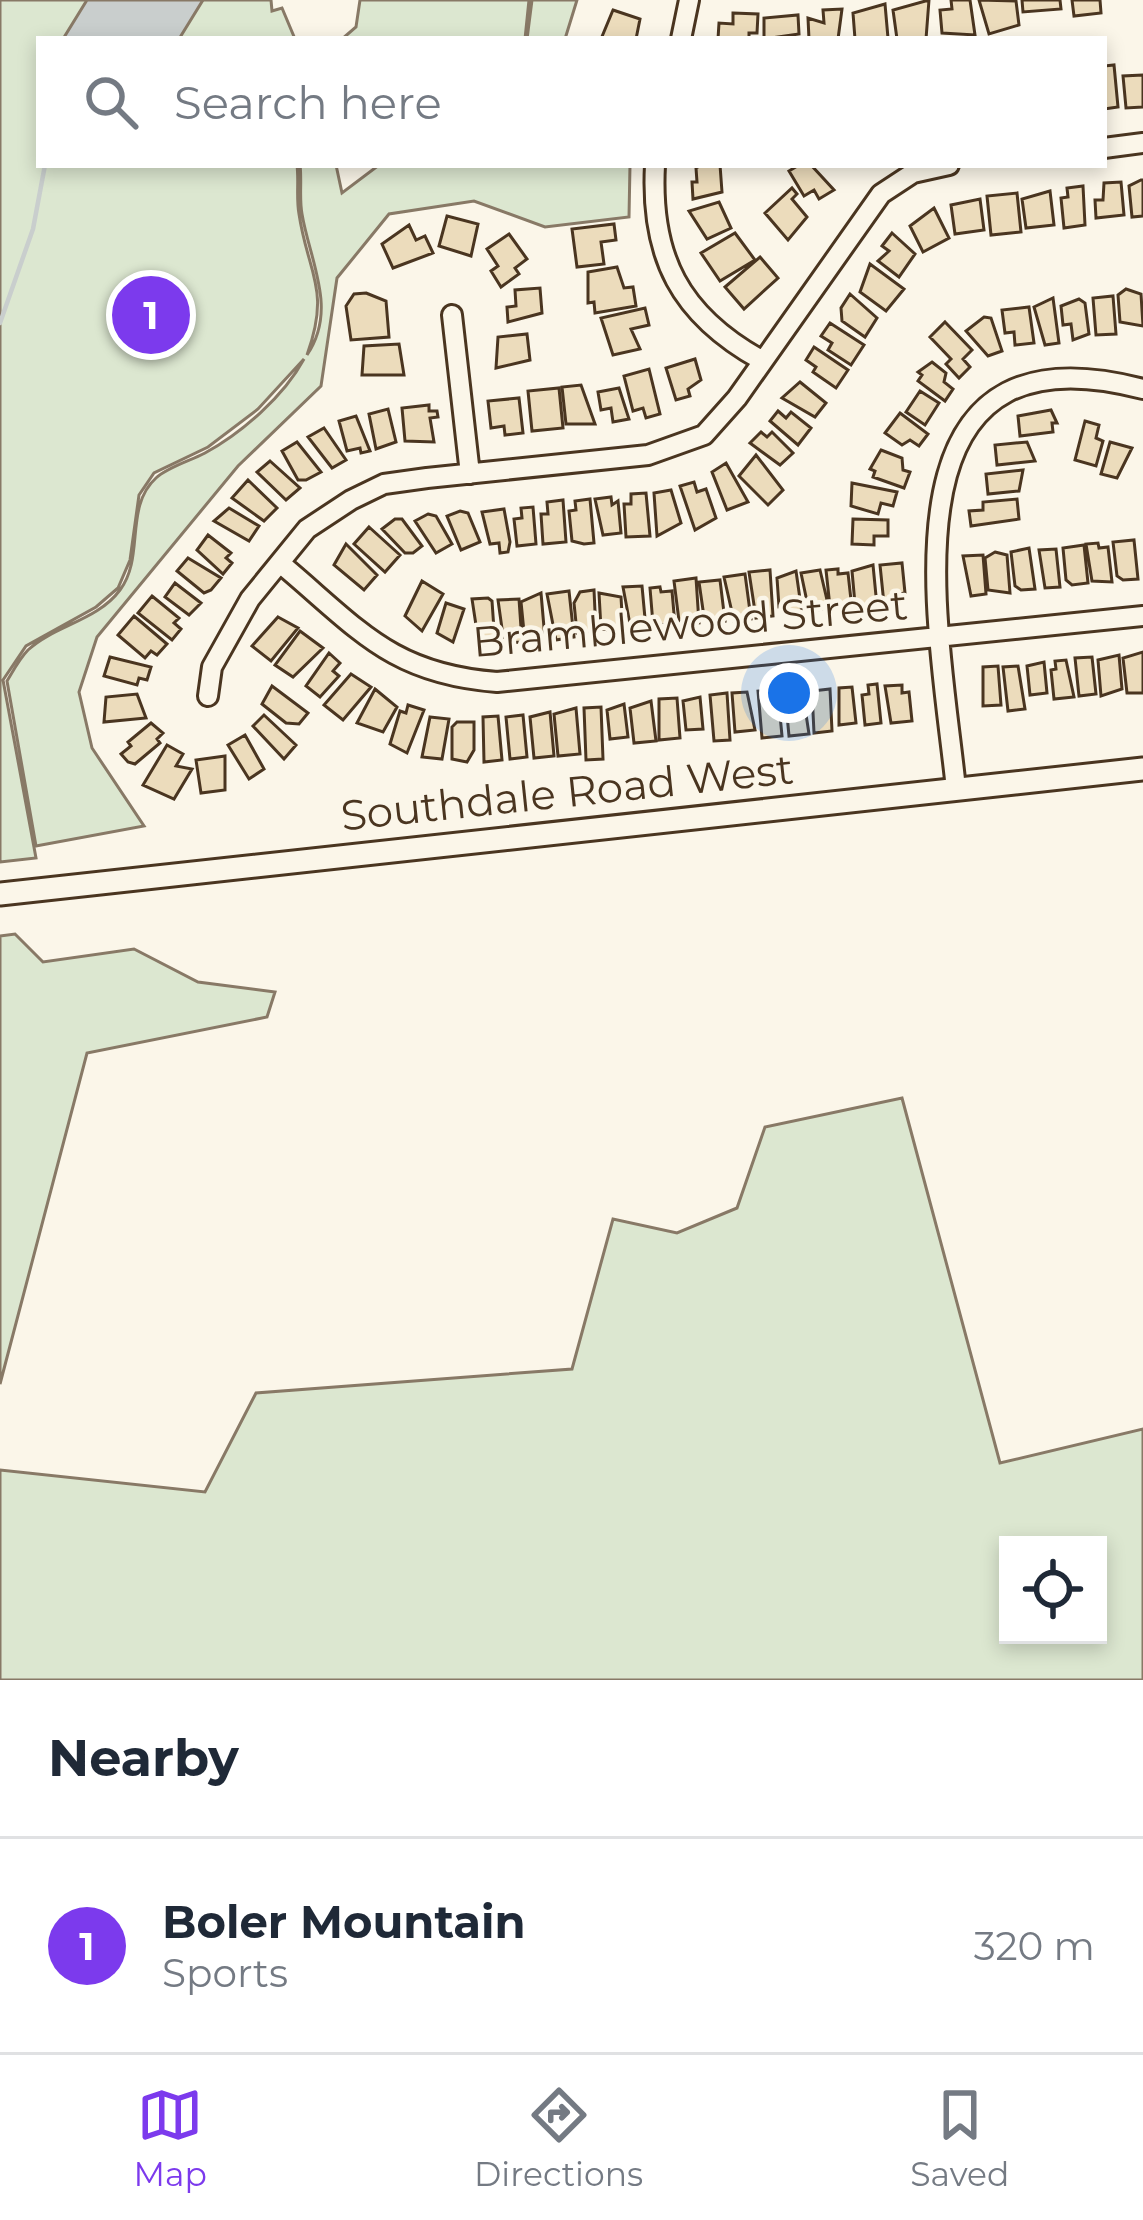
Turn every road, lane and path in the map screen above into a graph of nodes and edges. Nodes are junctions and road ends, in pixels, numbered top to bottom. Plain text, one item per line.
1 (689, 0) edge
2 (682, 36) edge
3 (1143, 143) edge
4 (1107, 148) edge
5 (655, 168) edge
6 (936, 168) edge
7 (452, 315) dead end
8 (761, 360) junction
9 (1143, 389) edge
10 (470, 474) junction
11 (280, 563) junction
12 (1143, 616) edge
13 (941, 638) junction
14 (208, 696) dead end
15 (1143, 769) edge
16 (956, 789) junction
17 (0, 894) edge

1 - 2 street
3 - 4 street
5 - 8 street
6 - 8 street
7 - 10 street
8 - 10 street
9 - 13 street
10 - 11 street
11 - 13 street, Bramblewood Street
11 - 14 street
12 - 13 street, Bramblewood Street
13 - 16 street
15 - 16 main road, Southdale Road West
16 - 17 main road, Southdale Road West

